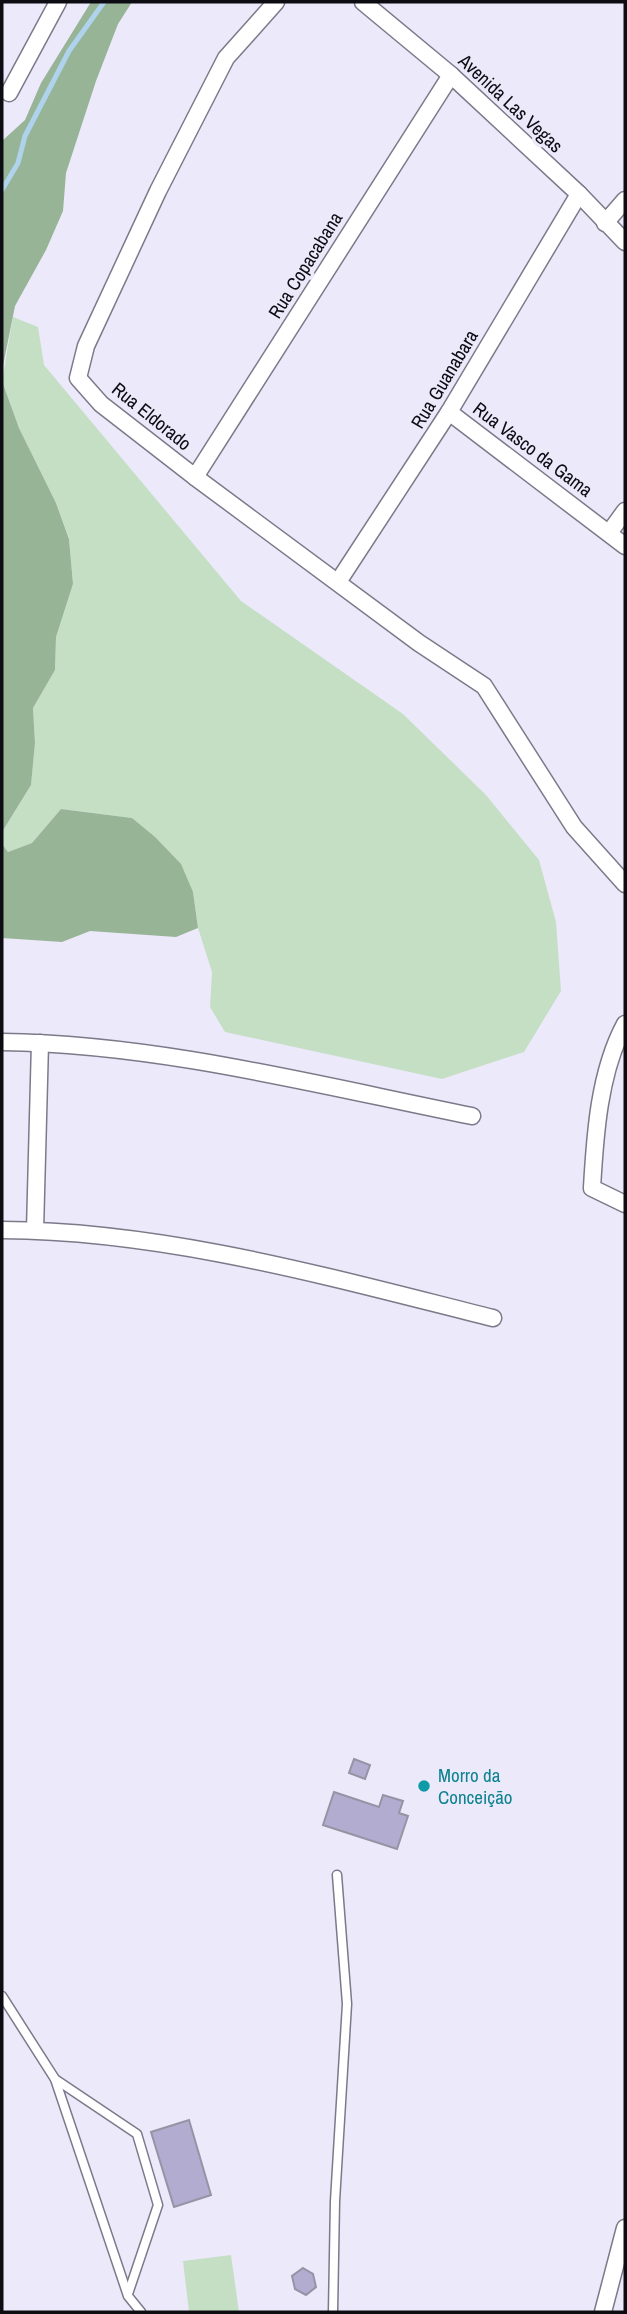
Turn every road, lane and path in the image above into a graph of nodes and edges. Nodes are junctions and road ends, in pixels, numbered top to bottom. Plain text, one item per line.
1 (58, 2) edge
2 (276, 2) edge
3 (363, 2) edge
4 (451, 75) junction
5 (9, 93) dead end
6 (579, 194) junction
7 (625, 200) edge
8 (605, 223) junction
9 (625, 242) edge
10 (449, 412) junction
11 (195, 477) junction
12 (625, 511) edge
13 (609, 533) junction
14 (625, 546) edge
15 (338, 582) junction
16 (625, 884) edge
17 (625, 1024) edge
18 (2, 1042) edge
19 (40, 1043) junction
20 (471, 1116) dead end
21 (625, 1204) edge
22 (2, 1230) edge
23 (35, 1230) junction
24 (492, 1318) dead end
25 (337, 1875) dead end
26 (2, 1996) edge
27 (55, 2079) junction
28 (625, 2228) edge
29 (128, 2296) junction
30 (141, 2312) edge
31 (333, 2312) edge
32 (603, 2312) edge

1 - 5 street
2 - 11 street, Rua Eldorado
3 - 4 street, Avenida Las Vegas
4 - 6 street, Avenida Las Vegas
4 - 11 street, Rua Copacabana
6 - 8 street, Avenida Las Vegas
6 - 10 street, Rua Guanabara
7 - 8 street
8 - 9 street, Avenida Las Vegas
10 - 13 street, Rua Vasco da Gama
10 - 15 street, Rua Guanabara
11 - 15 street, Rua Eldorado
12 - 13 street
13 - 14 street, Rua Vasco da Gama
15 - 16 street, Rua Eldorado
17 - 21 street
18 - 19 street
19 - 20 street
19 - 23 street
22 - 23 street
23 - 24 street
25 - 31 lane
26 - 27 lane
27 - 29 lane
27 - 29 lane
28 - 32 street
29 - 30 lane

